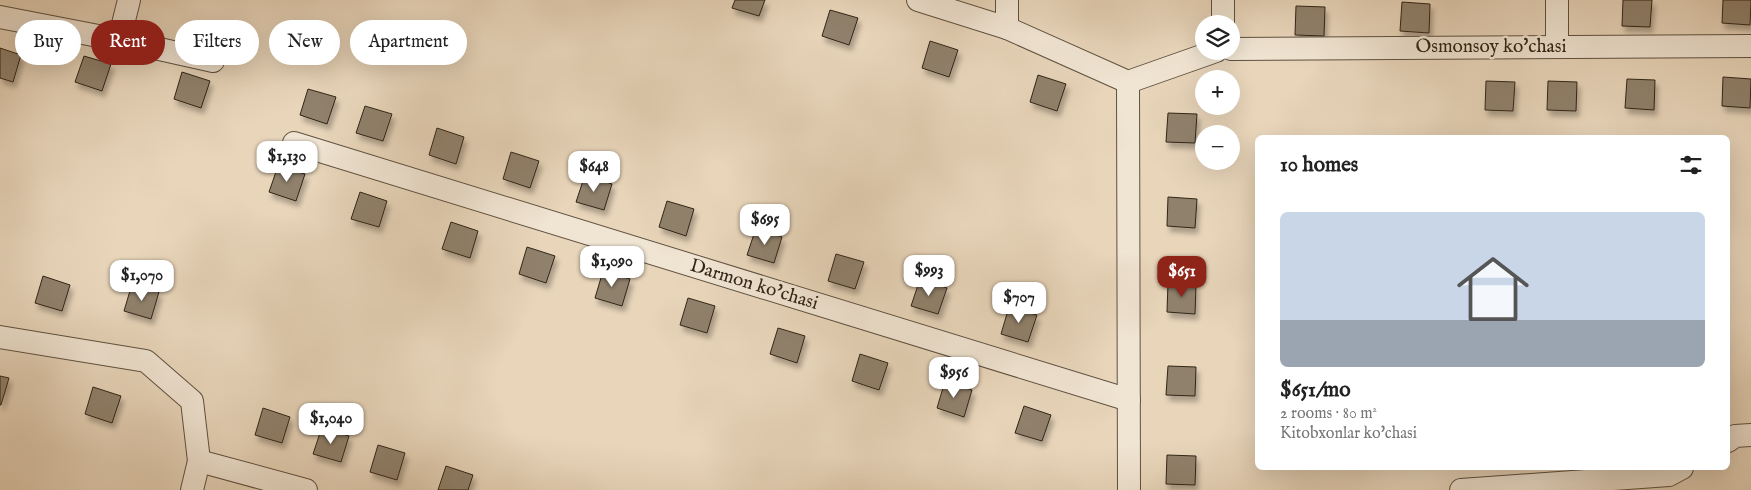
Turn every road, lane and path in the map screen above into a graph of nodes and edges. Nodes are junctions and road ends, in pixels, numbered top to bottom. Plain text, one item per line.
1 (129, 0) edge
2 (918, 0) edge
3 (1007, 0) edge
4 (1224, 0) edge
5 (1557, 0) edge
6 (1223, 15) edge
7 (0, 18) edge
8 (124, 20) edge
9 (1007, 28) junction
10 (91, 35) edge
11 (1751, 46) edge
12 (1557, 47) junction
13 (1240, 49) edge
14 (1195, 58) edge
15 (1128, 82) junction
16 (294, 143) dead end
17 (0, 337) edge
18 (1129, 400) junction
19 (1751, 434) edge
20 (1730, 439) edge
21 (199, 461) junction
22 (1674, 478) edge
23 (192, 490) edge
24 (306, 490) edge
25 (1129, 490) edge
26 (1461, 490) edge

1 - 8 street
2 - 9 street
3 - 9 street
4 - 6 street
5 - 12 street
7 - 10 street
9 - 15 street
11 - 12 street, Osmonsoy ko'chasi
12 - 13 street, Osmonsoy ko'chasi
14 - 15 street
15 - 18 street
16 - 18 street, Darmon ko'chasi
17 - 21 street
18 - 25 street
19 - 20 street
21 - 23 street
21 - 24 street
22 - 26 street

